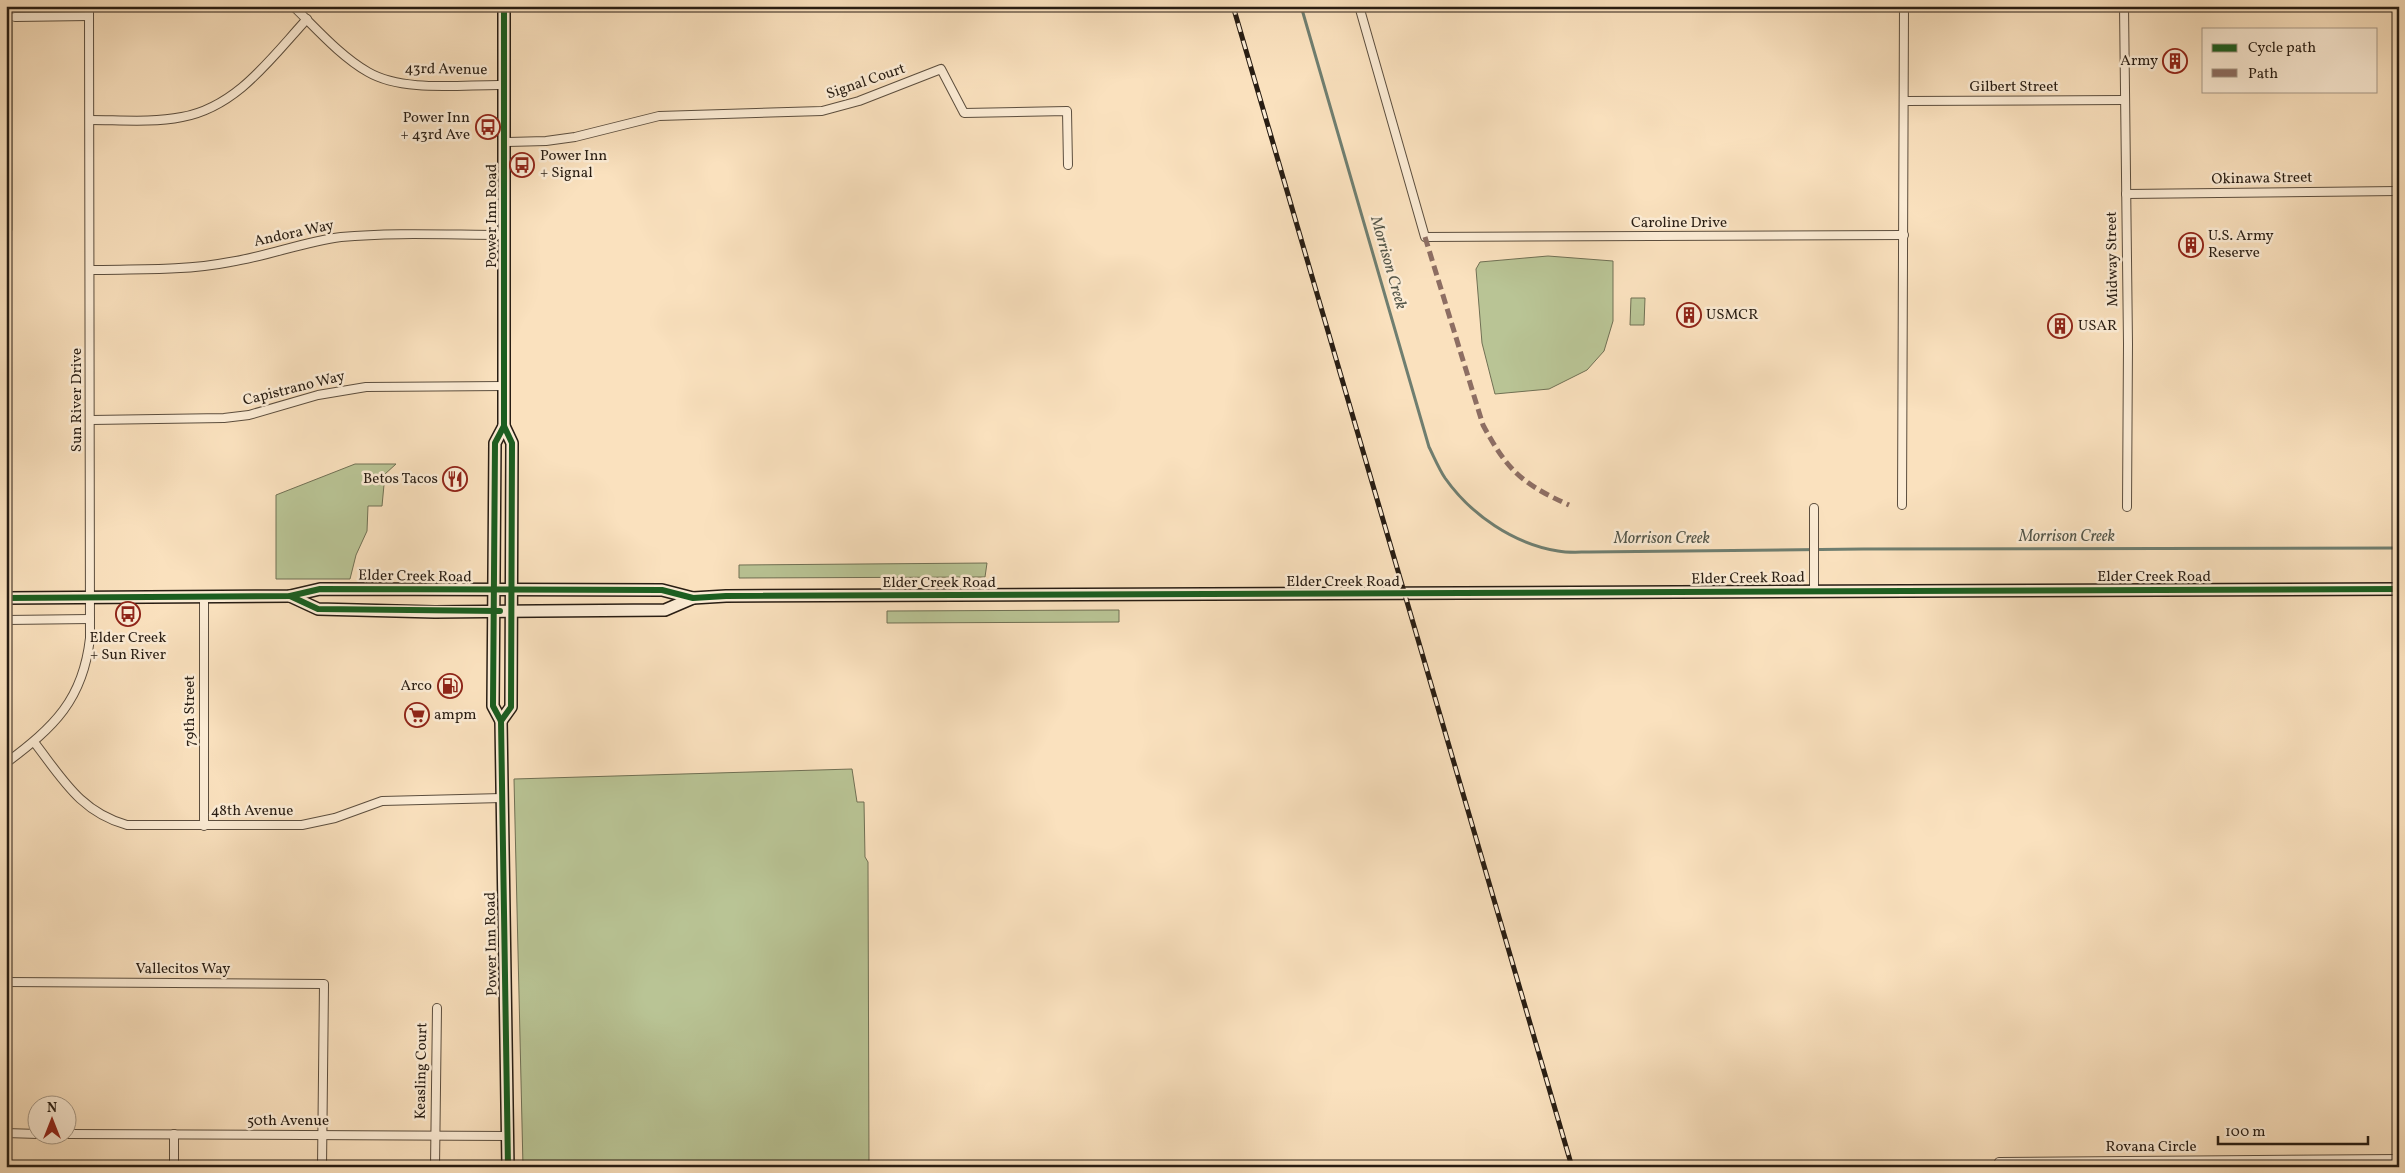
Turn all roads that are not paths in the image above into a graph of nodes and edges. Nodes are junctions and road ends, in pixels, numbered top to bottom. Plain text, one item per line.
1 (89, 6) edge
2 (293, 6) edge
3 (504, 6) edge
4 (1359, 6) edge
5 (1904, 6) edge
6 (2124, 6) edge
7 (89, 16) junction
8 (15, 17) dead end
9 (307, 19) junction
10 (505, 85) junction
11 (2124, 100) junction
12 (1904, 101) junction
13 (90, 120) junction
14 (505, 142) junction
15 (1068, 165) dead end
16 (2399, 191) edge
17 (2126, 194) junction
18 (505, 235) junction
19 (1904, 235) junction
20 (90, 270) junction
21 (504, 386) junction
22 (91, 420) junction
23 (504, 426) junction
24 (1902, 505) dead end
25 (2127, 507) dead end
26 (1814, 508) dead end
27 (2399, 589) edge
28 (494, 591) junction
29 (511, 591) junction
30 (1814, 591) junction
31 (290, 596) junction
32 (204, 597) junction
33 (6, 598) edge
34 (90, 598) junction
35 (694, 598) junction
36 (510, 611) junction
37 (494, 612) junction
38 (6, 620) edge
39 (90, 620) junction
40 (501, 721) junction
41 (34, 742) junction
42 (6, 763) edge
43 (502, 798) junction
44 (204, 826) junction
45 (6, 982) edge
46 (436, 1008) dead end
47 (6, 1134) edge
48 (28, 1134) edge
49 (78, 1134) edge
50 (174, 1134) junction
51 (322, 1135) junction
52 (435, 1136) junction
53 (508, 1136) junction
54 (2399, 1159) edge
55 (174, 1167) edge
56 (322, 1167) edge
57 (435, 1167) edge
58 (508, 1167) edge
59 (1999, 1167) edge

1 - 7 street, Sun River Drive
2 - 9 street, 43rd Avenue
3 - 10 main road, Power Inn Road
4 - 19 street, Caroline Drive
5 - 12 street
6 - 11 street, Midway Street
7 - 8 street
7 - 13 street, Sun River Drive
9 - 10 street, 43rd Avenue
9 - 13 street
10 - 14 main road, Power Inn Road
11 - 12 street, Gilbert Street
11 - 17 street, Midway Street
12 - 19 street
13 - 20 street, Sun River Drive
14 - 15 street, Signal Court
14 - 18 main road, Power Inn Road
16 - 17 street, Okinawa Street
17 - 25 street, Midway Street
18 - 20 street, Andora Way
18 - 21 main road, Power Inn Road
19 - 24 street
20 - 22 street, Sun River Drive
21 - 22 street, Capistrano Way
21 - 23 main road, Power Inn Road
22 - 34 street, Sun River Drive
23 - 28 main road, Power Inn Road
23 - 29 main road, Power Inn Road
26 - 30 street
27 - 30 main road, Elder Creek Road
28 - 29 main road, Elder Creek Road
28 - 31 main road, Elder Creek Road
28 - 37 main road, Power Inn Road
29 - 35 main road, Elder Creek Road
29 - 36 main road, Power Inn Road
30 - 35 main road, Elder Creek Road
31 - 32 main road, Elder Creek Road
31 - 37 main road, Elder Creek Road
32 - 34 main road, Elder Creek Road
32 - 44 street, 79th Street
33 - 34 main road, Elder Creek Road
34 - 39 street, Sun River Drive
35 - 36 main road, Elder Creek Road
36 - 37 main road, Elder Creek Road
36 - 40 main road, Power Inn Road
37 - 40 main road, Power Inn Road
38 - 39 street
39 - 41 street, Sun River Drive
40 - 43 main road, Power Inn Road
41 - 42 street, Sun River Drive
41 - 44 street, 48th Avenue
43 - 44 street, 48th Avenue
43 - 53 main road, Power Inn Road
45 - 51 street, Vallecitos Way
46 - 52 street, Keasling Court
47 - 48 street
49 - 50 street, 50th Avenue
50 - 51 street, 50th Avenue
50 - 55 street
51 - 52 street, 50th Avenue
51 - 56 street
52 - 53 street, 50th Avenue
52 - 57 street, Keasling Court
53 - 58 main road, Power Inn Road
54 - 59 street, Rovana Circle

